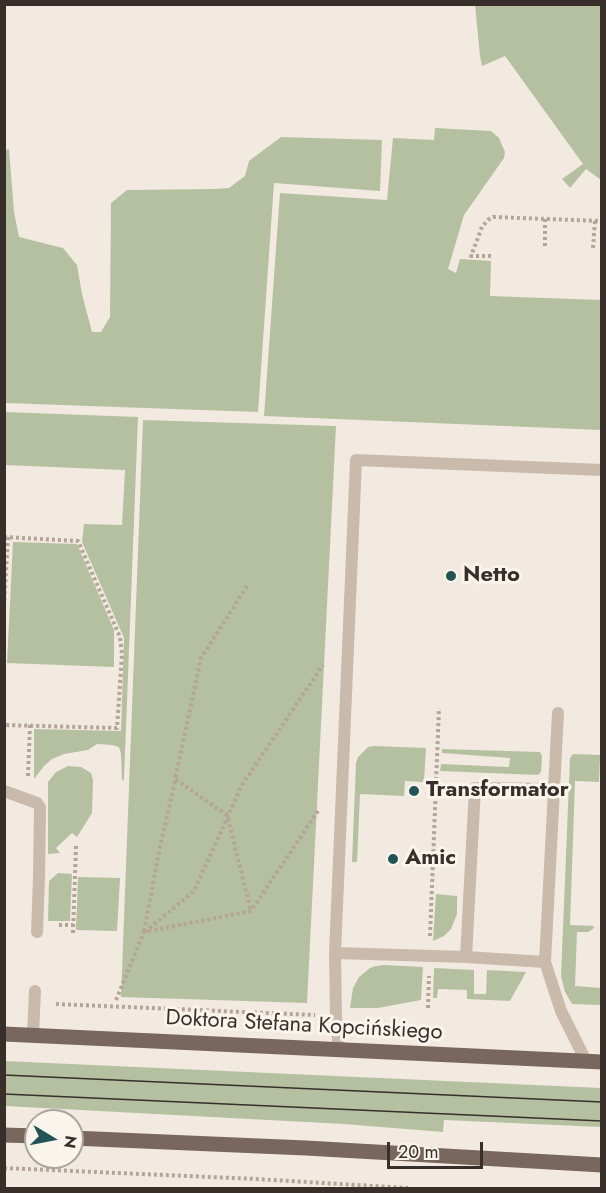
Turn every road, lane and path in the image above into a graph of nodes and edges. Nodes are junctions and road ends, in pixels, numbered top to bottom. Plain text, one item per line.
1 (545, 219) junction
2 (595, 221) junction
3 (602, 221) edge
4 (545, 246) dead end
5 (593, 248) dead end
6 (491, 256) dead end
7 (602, 470) edge
8 (6, 537) edge
9 (247, 586) dead end
10 (4, 606) edge
11 (328, 658) dead end
12 (439, 708) dead end
13 (558, 713) dead end
14 (4, 725) edge
15 (30, 725) junction
16 (176, 774) junction
17 (555, 789) junction
18 (4, 791) edge
19 (27, 799) junction
20 (321, 807) dead end
21 (227, 815) junction
22 (76, 846) dead end
23 (251, 911) junction
24 (37, 932) dead end
25 (144, 932) junction
26 (73, 933) dead end
27 (335, 953) junction
28 (430, 956) junction
29 (466, 957) junction
30 (546, 962) junction
31 (34, 997) joint
32 (116, 1000) dead end
33 (428, 1008) dead end
34 (336, 1016) junction
35 (4, 1034) edge
36 (33, 1035) junction
37 (339, 1050) junction
38 (586, 1061) junction
39 (602, 1062) edge
40 (4, 1135) edge
41 (24, 1136) edge
42 (84, 1139) edge
43 (602, 1165) edge
44 (4, 1168) edge
45 (408, 1188) edge

1 - 2 path
1 - 4 path
1 - 6 path
2 - 3 path
2 - 5 path
7 - 27 lane
8 - 10 path
8 - 15 path
9 - 16 path
11 - 21 path
12 - 28 path
13 - 17 lane
14 - 15 path
15 - 19 path
16 - 21 path
16 - 25 path
17 - 29 lane
17 - 30 lane
18 - 19 lane
19 - 24 lane
20 - 23 path
21 - 23 path
21 - 25 path
22 - 26 path
23 - 25 path
25 - 32 path
27 - 28 lane
27 - 34 lane
28 - 29 lane
28 - 33 path
29 - 30 lane
30 - 38 lane
31 - 34 path
31 - 36 lane
34 - 37 lane
35 - 36 main road, Doktora Stefana Kopcińskiego
36 - 37 main road, Doktora Stefana Kopcińskiego
37 - 38 main road, Doktora Stefana Kopcińskiego
38 - 39 main road, Doktora Stefana Kopcińskiego
40 - 41 main road
42 - 43 main road
44 - 45 path

